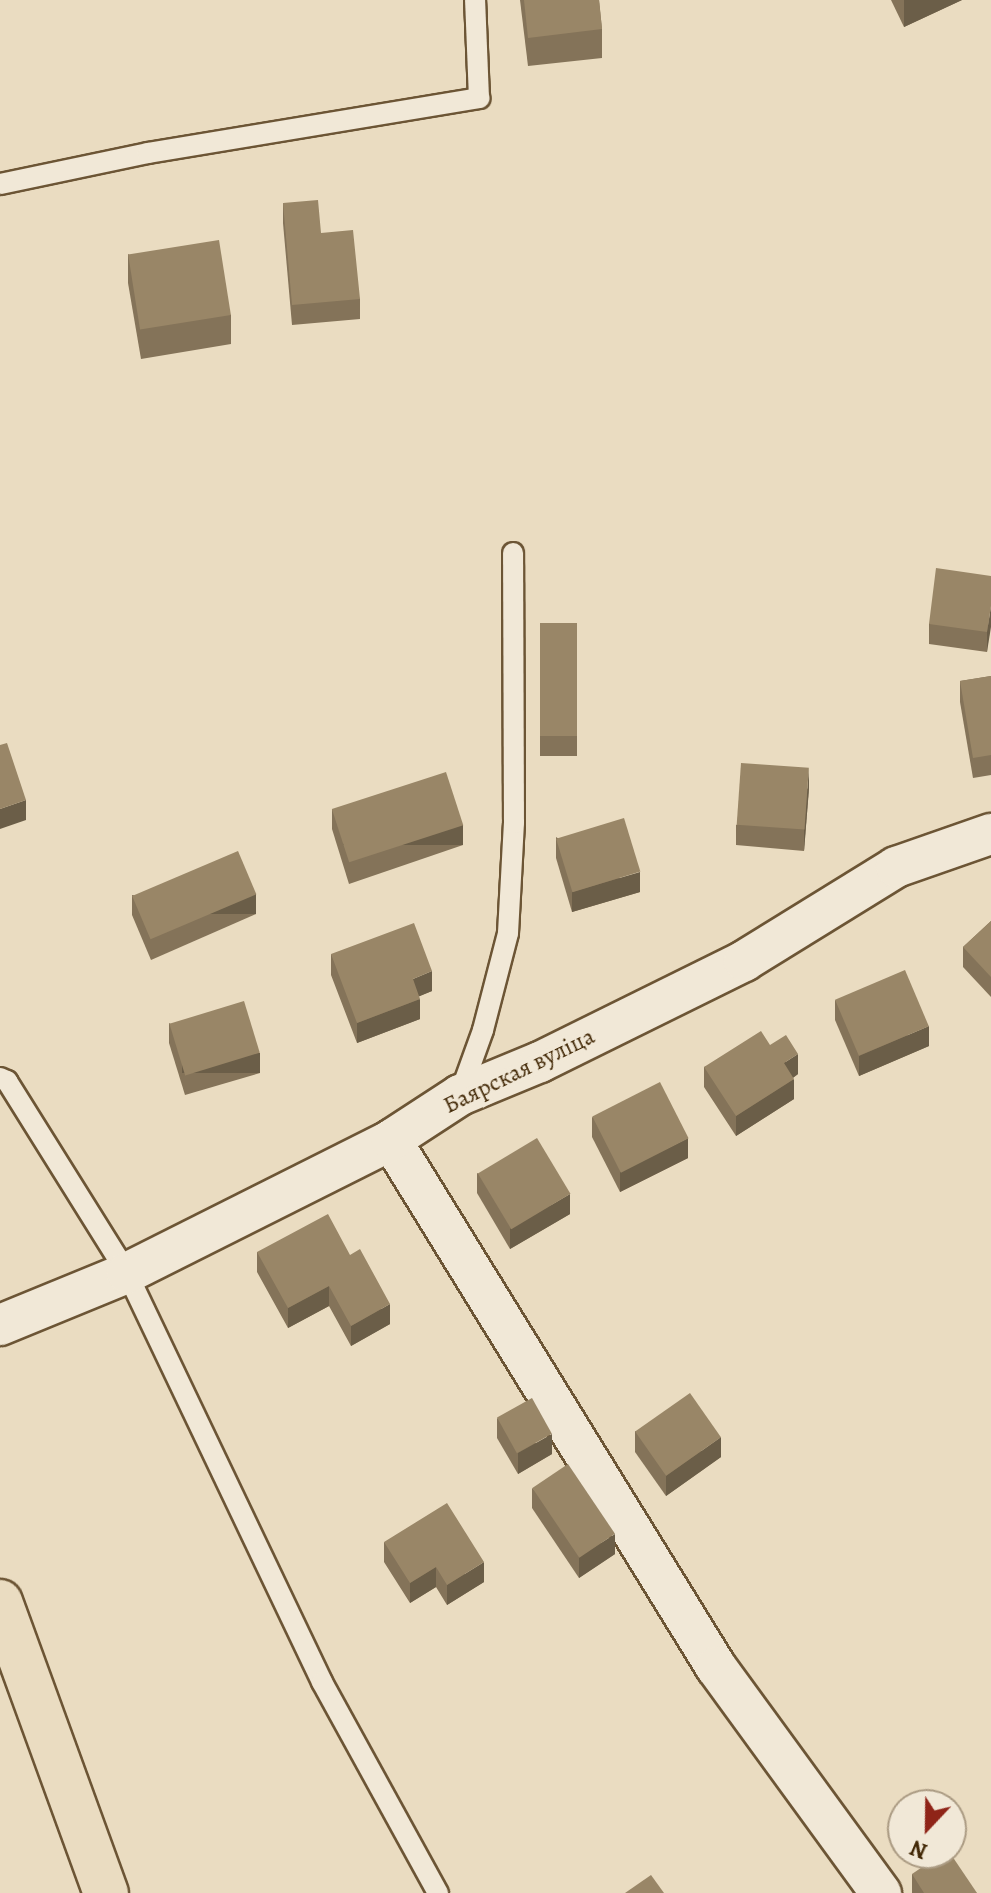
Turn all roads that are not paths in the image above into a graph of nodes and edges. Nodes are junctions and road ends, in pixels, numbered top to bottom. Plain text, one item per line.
1 (475, 0) edge
2 (0, 184) edge
3 (513, 553) dead end
4 (991, 834) edge
5 (0, 1078) edge
6 (460, 1095) junction
7 (391, 1140) junction
8 (127, 1273) junction
9 (0, 1325) edge
10 (0, 1602) edge
11 (106, 1893) edge
12 (438, 1893) edge
13 (881, 1893) edge

1 - 2 lane
3 - 6 lane
4 - 6 street, Баярская вуліца
5 - 8 lane
6 - 7 street, Баярская вуліца
7 - 8 street, Баярская вуліца
7 - 13 street
8 - 9 street, Баярская вуліца
8 - 12 lane
10 - 11 main road

